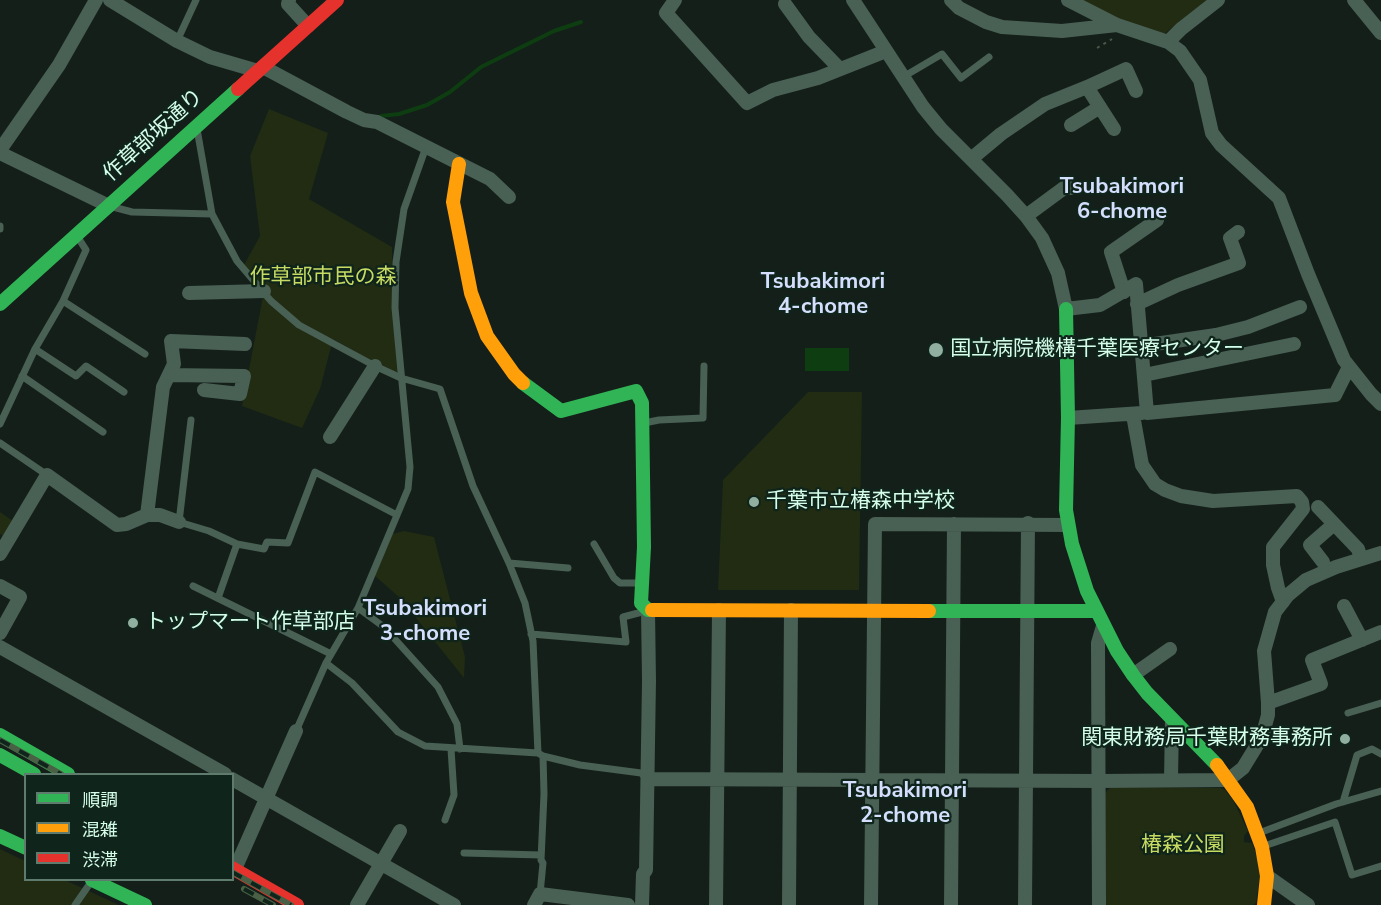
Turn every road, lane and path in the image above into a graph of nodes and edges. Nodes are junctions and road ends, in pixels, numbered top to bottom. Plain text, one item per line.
1 (96, 0) edge
2 (110, 0) edge
3 (196, 0) edge
4 (289, 0) edge
5 (338, 0) edge
6 (675, 0) edge
7 (853, 0) edge
8 (951, 0) edge
9 (1068, 0) edge
10 (1218, 0) edge
11 (1354, 0) edge
12 (785, 4) dead end
13 (1116, 25) junction
14 (308, 27) junction
15 (1381, 33) edge
16 (177, 42) junction
17 (1168, 42) junction
18 (886, 51) junction
19 (989, 57) dead end
20 (261, 69) junction
21 (840, 69) junction
22 (903, 77) junction
23 (1087, 87) junction
24 (1136, 91) dead end
25 (1100, 107) junction
26 (1071, 125) dead end
27 (196, 127) junction
28 (1114, 129) dead end
29 (426, 147) junction
30 (0, 152) edge
31 (971, 159) junction
32 (459, 164) junction
33 (1071, 188) dead end
34 (509, 197) dead end
35 (109, 206) junction
36 (212, 214) junction
37 (1026, 216) junction
38 (1157, 220) dead end
39 (1238, 232) dead end
40 (77, 236) junction
41 (264, 291) junction
42 (1124, 292) junction
43 (189, 293) dead end
44 (63, 300) junction
45 (0, 304) edge
46 (1137, 304) junction
47 (1299, 307) dead end
48 (1066, 309) junction
49 (245, 344) dead end
50 (1294, 344) dead end
51 (1141, 346) junction
52 (35, 349) junction
53 (145, 354) dead end
54 (375, 366) junction
55 (704, 366) dead end
56 (1349, 367) junction
57 (169, 375) junction
58 (1144, 375) junction
59 (22, 376) junction
60 (401, 378) junction
61 (204, 390) dead end
62 (124, 392) dead end
63 (1381, 404) edge
64 (1140, 414) junction
65 (1068, 418) junction
66 (190, 420) dead end
67 (0, 424) edge
68 (644, 424) junction
69 (104, 432) dead end
70 (330, 437) dead end
71 (0, 443) edge
72 (47, 475) junction
73 (1318, 507) dead end
74 (147, 515) junction
75 (398, 515) junction
76 (179, 522) junction
77 (954, 524) junction
78 (1028, 524) junction
79 (1334, 524) junction
80 (1068, 525) junction
81 (237, 544) junction
82 (594, 544) dead end
83 (1381, 553) edge
84 (0, 554) edge
85 (1361, 559) junction
86 (1323, 562) dead end
87 (509, 563) junction
88 (568, 568) dead end
89 (642, 584) junction
90 (0, 586) edge
91 (193, 586) dead end
92 (218, 598) junction
93 (1283, 602) junction
94 (1344, 606) dead end
95 (358, 609) junction
96 (1028, 609) junction
97 (648, 610) junction
98 (719, 610) junction
99 (791, 610) junction
100 (874, 610) junction
101 (954, 610) junction
102 (1096, 611) junction
103 (1103, 626) junction
104 (1381, 632) edge
105 (0, 633) edge
106 (531, 634) junction
107 (1362, 640) junction
108 (0, 647) edge
109 (1170, 649) dead end
110 (331, 654) junction
111 (326, 663) junction
112 (1133, 675) junction
113 (1268, 703) junction
114 (1381, 703) edge
115 (1348, 713) dead end
116 (1172, 720) junction
117 (296, 731) joint
118 (0, 735) edge
119 (455, 749) junction
120 (541, 754) junction
121 (1381, 754) edge
122 (0, 755) edge
123 (32, 773) edge
124 (66, 773) edge
125 (223, 773) edge
126 (648, 779) junction
127 (717, 779) junction
128 (790, 779) junction
129 (871, 779) junction
130 (952, 779) junction
131 (234, 780) edge
132 (1026, 780) junction
133 (1172, 780) junction
134 (1228, 780) junction
135 (1099, 781) junction
136 (1381, 791) edge
137 (267, 798) junction
138 (1343, 802) junction
139 (445, 820) dead end
140 (400, 831) dead end
141 (0, 836) edge
142 (1259, 841) junction
143 (24, 847) edge
144 (464, 853) dead end
145 (541, 855) junction
146 (381, 864) junction
147 (1381, 866) edge
148 (234, 868) edge
149 (1267, 876) junction
150 (91, 881) edge
151 (94, 881) edge
152 (537, 899) edge
153 (75, 905) edge
154 (145, 905) edge
155 (297, 905) edge
156 (357, 905) edge
157 (454, 905) edge
158 (628, 905) edge
159 (642, 905) edge
160 (716, 905) edge
161 (789, 905) edge
162 (871, 905) edge
163 (951, 905) edge
164 (1025, 905) edge
165 (1100, 905) edge
166 (1264, 905) edge
167 (1308, 905) edge

1 - 30 street
2 - 16 street
3 - 16 lane
4 - 14 street
5 - 14 main road, 作草部坂通り
6 - 21 street
7 - 18 street
8 - 13 street
9 - 13 street
10 - 17 street
11 - 15 street
12 - 21 street
13 - 17 street
14 - 20 main road, 作草部坂通り
16 - 20 street
17 - 56 street
18 - 21 street
18 - 22 street
19 - 22 lane
20 - 27 main road, 作草部坂通り
20 - 29 street
22 - 31 street
23 - 24 street
23 - 25 street
23 - 31 street
25 - 26 street
25 - 28 street
27 - 35 main road, 作草部坂通り
27 - 36 lane
29 - 32 street
29 - 60 lane
30 - 35 street
31 - 37 street
32 - 34 street
32 - 68 main road
33 - 37 street
35 - 36 lane
35 - 40 main road, 作草部坂通り
36 - 41 lane
37 - 48 street
38 - 42 street
39 - 46 street
40 - 44 lane
40 - 45 main road, 作草部坂通り
41 - 43 street
41 - 54 lane
42 - 46 street
42 - 48 street
44 - 52 lane
44 - 53 lane
46 - 51 street
47 - 51 street
48 - 65 main road
49 - 57 street
50 - 58 street
51 - 58 street
52 - 59 lane
52 - 62 lane
54 - 60 lane
54 - 70 street
55 - 68 lane
56 - 63 street
56 - 64 street
57 - 61 street
57 - 74 street
58 - 64 street
59 - 67 lane
59 - 69 lane
60 - 75 lane
60 - 87 lane
64 - 65 street
64 - 93 street
65 - 80 main road
66 - 76 lane
68 - 89 main road
71 - 72 lane
72 - 74 street
72 - 84 street
73 - 79 street
74 - 76 street
75 - 81 lane
75 - 95 lane
76 - 81 lane
77 - 78 street
77 - 100 street
77 - 101 street
78 - 80 street
78 - 96 street
79 - 85 street
79 - 86 street
80 - 102 main road
81 - 92 lane
82 - 89 lane
83 - 85 street
85 - 93 street
87 - 88 lane
87 - 106 lane
89 - 97 main road
90 - 105 street
91 - 92 lane
92 - 110 lane
93 - 113 street
94 - 107 street
95 - 110 lane
95 - 119 lane
96 - 101 main road
96 - 102 main road
96 - 132 street
97 - 98 main road
97 - 106 lane
97 - 126 street
98 - 99 main road
98 - 127 street
99 - 100 main road
99 - 128 street
100 - 101 main road
100 - 129 street
101 - 130 street
102 - 103 main road
103 - 112 main road
103 - 135 street
104 - 107 street
106 - 120 lane
107 - 113 street
108 - 125 street
109 - 112 street
110 - 111 lane
111 - 117 lane
111 - 119 lane
112 - 116 main road
113 - 134 street
114 - 115 lane
116 - 133 street
116 - 134 main road
117 - 137 street
118 - 124 main road
119 - 120 lane
119 - 139 lane
120 - 126 lane
120 - 145 lane
121 - 138 lane
122 - 123 main road
126 - 127 street
126 - 159 street
127 - 128 street
127 - 160 street
128 - 129 street
128 - 161 street
129 - 130 street
129 - 162 street
130 - 132 street
130 - 163 street
131 - 137 street
132 - 135 street
132 - 164 street
133 - 134 street
133 - 135 street
134 - 142 main road
135 - 165 street
136 - 138 lane
137 - 146 street
137 - 148 street
138 - 142 lane
140 - 146 street
141 - 143 main road
142 - 147 lane
142 - 149 main road
144 - 145 lane
145 - 152 lane
146 - 156 street
146 - 157 street
148 - 155 main road
149 - 166 main road
149 - 167 street
150 - 153 lane
151 - 154 main road
152 - 158 street

